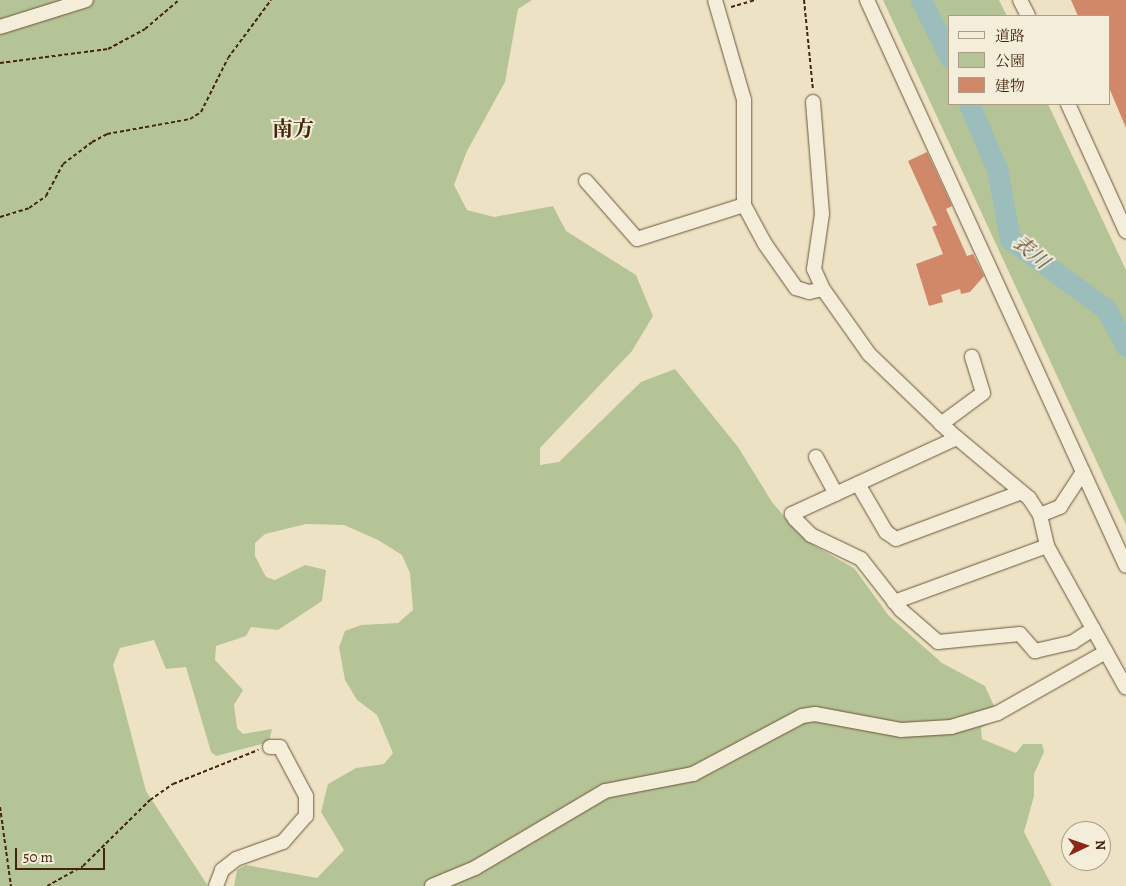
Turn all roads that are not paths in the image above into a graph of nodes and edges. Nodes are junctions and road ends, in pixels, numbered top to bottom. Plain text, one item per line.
1 (86, 0) edge
2 (867, 0) edge
3 (1020, 0) edge
4 (717, 5) edge
5 (1028, 15) edge
6 (0, 27) edge
7 (813, 102) road end
8 (1068, 105) edge
9 (586, 181) dead end
10 (744, 205) junction
11 (1126, 231) edge
12 (823, 289) junction
13 (972, 357) dead end
14 (941, 424) junction
15 (957, 438) junction
16 (816, 457) dead end
17 (1083, 472) junction
18 (858, 484) junction
19 (1022, 492) junction
20 (836, 494) junction
21 (1040, 515) junction
22 (1047, 546) junction
23 (1126, 566) edge
24 (894, 602) junction
25 (1093, 629) junction
26 (1106, 652) junction
27 (1126, 688) edge
28 (270, 747) road end
29 (216, 886) edge
30 (432, 886) edge

1 - 6 street
2 - 17 street
3 - 5 street
4 - 10 street
7 - 12 street
8 - 11 street
9 - 10 street
10 - 12 street
12 - 14 street
13 - 14 street
14 - 15 street
15 - 18 street
15 - 19 street
16 - 20 street
17 - 21 street
17 - 23 street
18 - 19 street
18 - 20 street
19 - 21 street
20 - 24 street
21 - 22 street
22 - 24 street
22 - 25 street
24 - 25 street
25 - 26 street
26 - 27 street
26 - 30 street
28 - 29 street

